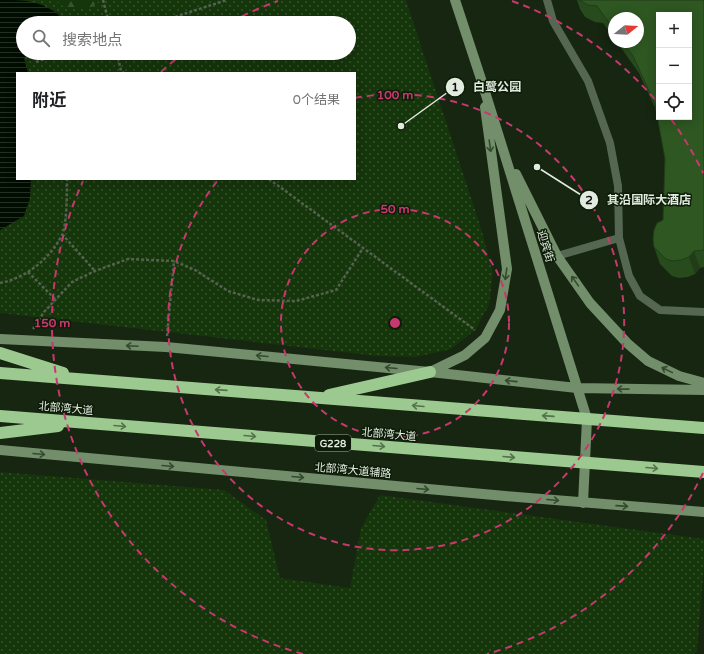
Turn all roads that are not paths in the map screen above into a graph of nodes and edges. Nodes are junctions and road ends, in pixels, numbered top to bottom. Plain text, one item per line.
1 (455, 0) edge
2 (548, 0) edge
3 (481, 79) junction
4 (502, 145) junction
5 (619, 238) junction
6 (557, 256) junction
7 (704, 312) edge
8 (0, 338) edge
9 (0, 353) edge
10 (430, 372) junction
11 (0, 373) edge
12 (84, 380) junction
13 (704, 383) edge
14 (577, 388) junction
15 (704, 390) edge
16 (316, 398) junction
17 (0, 416) edge
18 (587, 419) junction
19 (81, 422) junction
20 (704, 428) edge
21 (0, 434) edge
22 (0, 450) edge
23 (585, 463) junction
24 (704, 472) edge
25 (583, 503) junction
26 (704, 512) edge

1 - 3 main road, 迎宾街
2 - 5 lane
3 - 4 main road, 迎宾街
3 -> 10 main road
4 - 6 main road
4 - 14 main road, 迎宾街
5 - 6 lane
5 - 7 lane
13 -> 6 main road
10 -> 8 main road
9 - 12 highway
14 -> 10 main road
10 - 16 highway
11 - 12 highway
16 -> 12 highway
15 -> 14 main road
14 - 18 main road, 迎宾街
18 -> 16 highway
17 - 19 highway, 北部湾大道 / G228
18 - 20 highway
18 - 23 main road, 迎宾街
19 - 21 highway
19 -> 23 highway, 北部湾大道 / G228
22 -> 25 main road, 北部湾大道辅路
23 -> 24 highway, 北部湾大道 / G228
23 - 25 main road, 迎宾街
25 -> 26 main road, 北部湾大道辅路

